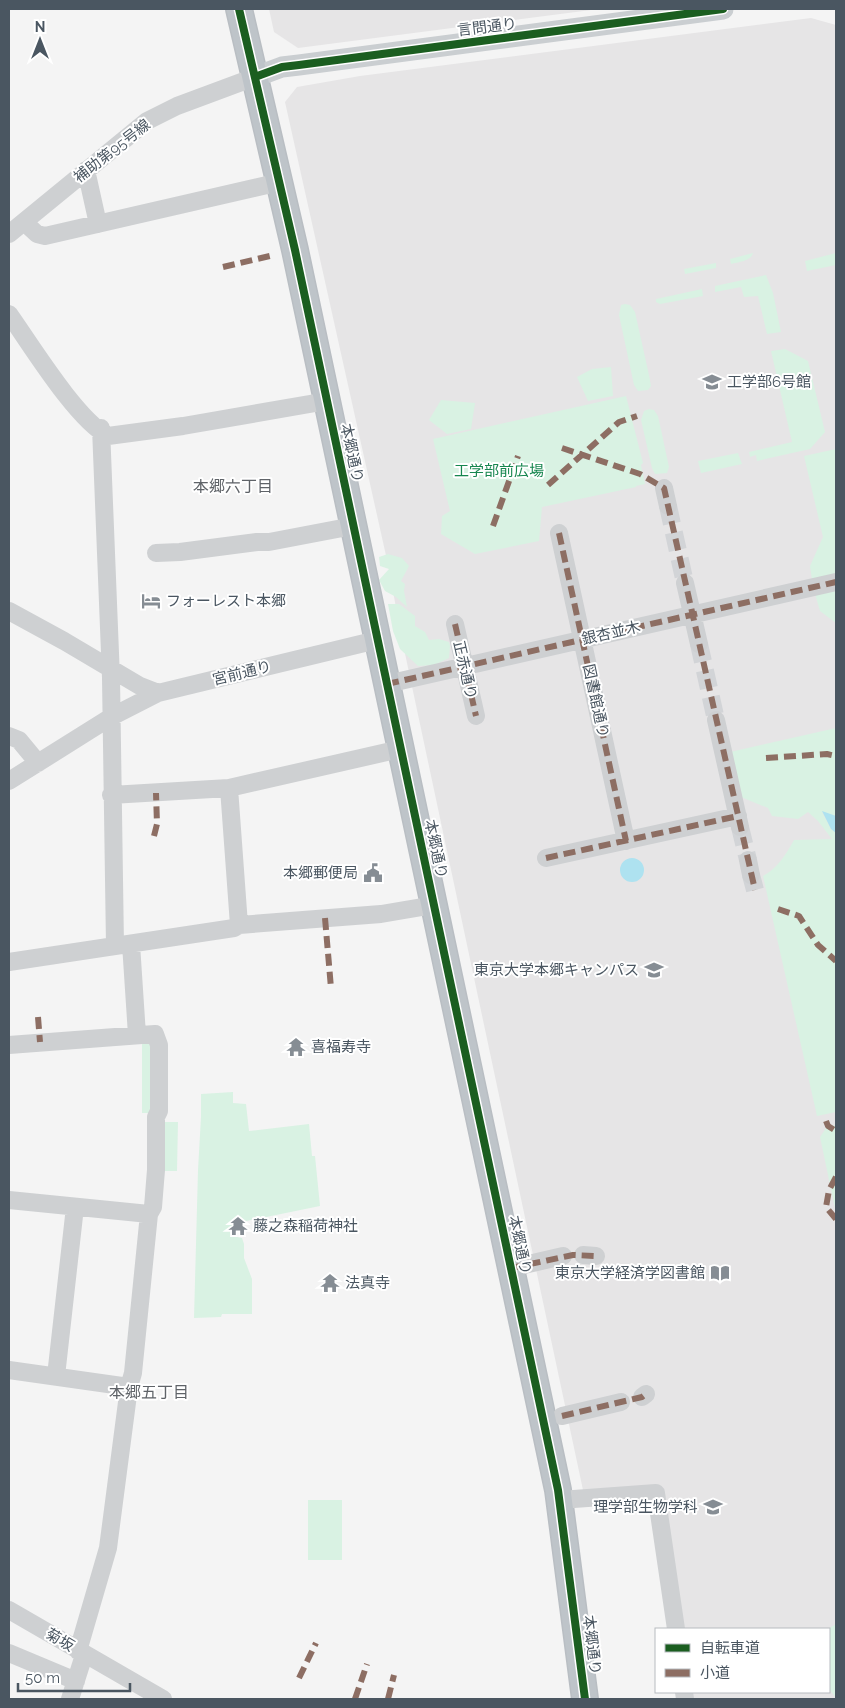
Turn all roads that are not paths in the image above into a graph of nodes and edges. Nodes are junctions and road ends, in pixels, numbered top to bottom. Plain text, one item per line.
1 (239, 9) edge
2 (723, 9) edge
3 (255, 77) junction
4 (86, 170) junction
5 (280, 182) junction
6 (24, 222) junction
7 (98, 224) junction
8 (9, 234) edge
9 (9, 314) edge
10 (327, 401) junction
11 (101, 430) junction
12 (664, 488) dead end
13 (668, 506) tunnel mouth
14 (353, 526) junction
15 (558, 533) dead end
16 (156, 553) dead end
17 (836, 582) edge
18 (685, 584) tunnel mouth
19 (9, 611) edge
20 (692, 615) junction
21 (455, 624) dead end
22 (377, 640) junction
23 (582, 640) junction
24 (699, 644) tunnel mouth
25 (465, 666) junction
26 (110, 668) junction
27 (387, 684) junction
28 (158, 693) junction
29 (476, 716) dead end
30 (111, 717) junction
31 (716, 720) tunnel mouth
32 (9, 736) edge
33 (400, 749) junction
34 (38, 763) junction
35 (9, 781) edge
36 (229, 788) junction
37 (112, 794) junction
38 (626, 841) junction
39 (546, 858) dead end
40 (434, 905) junction
41 (239, 925) junction
42 (123, 945) junction
43 (9, 962) edge
44 (138, 1034) junction
45 (9, 1045) edge
46 (9, 1200) edge
47 (75, 1207) junction
48 (149, 1214) junction
49 (563, 1256) dead end
50 (511, 1268) junction
51 (9, 1370) edge
52 (56, 1376) junction
53 (129, 1387) junction
54 (621, 1402) dead end
55 (562, 1416) dead end
56 (560, 1500) junction
57 (9, 1610) edge
58 (676, 1628) edge
59 (9, 1653) edge
60 (81, 1653) junction
61 (76, 1681) junction
62 (70, 1699) edge
63 (163, 1699) edge
64 (585, 1699) edge

1 - 3 highway, 本郷通り
2 - 3 main road, 言問通り
3 - 4 street, 補助第95号線
3 - 5 highway, 本郷通り
4 - 6 street, 補助第95号線
4 - 7 street
5 - 7 street
5 - 10 highway, 本郷通り
6 - 7 street
6 - 8 street, 補助第95号線
9 - 11 street
10 - 11 street
10 - 14 highway, 本郷通り
11 - 26 street
12 - 13 street
14 - 16 street
14 - 22 highway, 本郷通り
15 - 23 street, 図書館通り
17 - 20 street, 銀杏並木
18 - 20 street
19 - 26 street
20 - 23 street, 銀杏並木
20 - 24 street
21 - 25 street, 正赤通り
22 - 27 highway, 本郷通り
22 - 28 street, 宮前通り
23 - 25 street, 銀杏並木
23 - 38 street, 図書館通り
25 - 27 street, 銀杏並木
25 - 29 street, 正赤通り
26 - 28 street
26 - 30 street
27 - 33 highway, 本郷通り
28 - 30 street, 宮前通り
30 - 34 street, 宮前通り
30 - 37 street
31 - 38 street
32 - 34 street
33 - 36 street
33 - 40 highway, 本郷通り
34 - 35 street, 宮前通り
36 - 37 street
36 - 41 street
37 - 42 street
38 - 39 street
40 - 41 street
40 - 50 highway, 本郷通り
41 - 42 street
42 - 43 street
42 - 44 street
44 - 45 street
44 - 48 street
46 - 47 street
47 - 48 street
47 - 52 street
48 - 53 street
49 - 50 street
50 - 56 highway, 本郷通り
51 - 52 street
52 - 53 street
53 - 60 street
54 - 55 street
56 - 58 street
56 - 64 highway, 本郷通り
57 - 60 street, 菊坂
59 - 61 street
60 - 61 street
60 - 63 street, 菊坂
61 - 62 street

